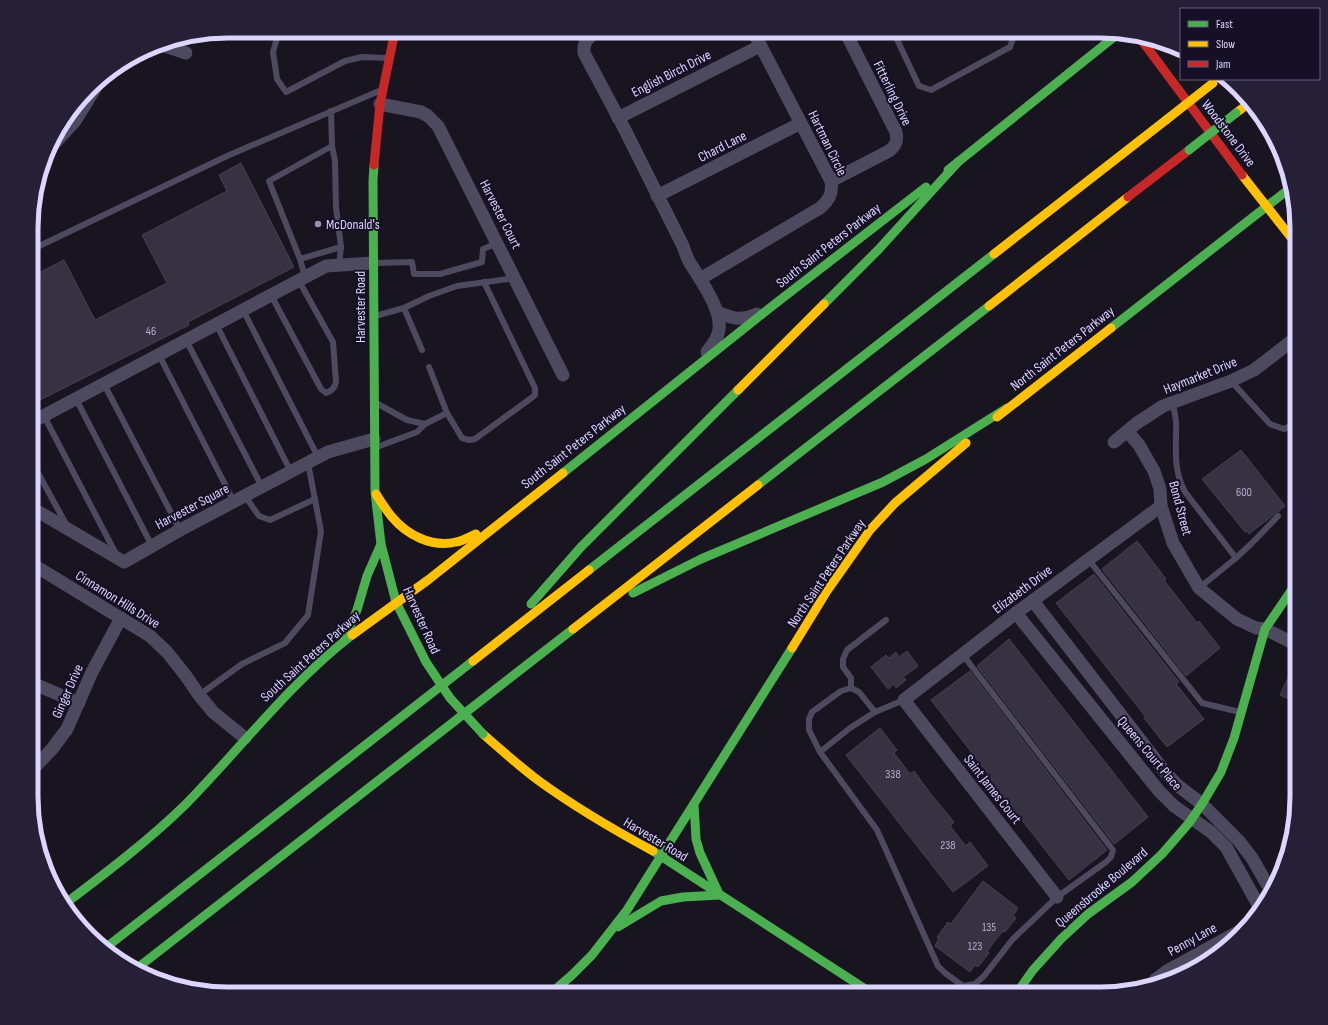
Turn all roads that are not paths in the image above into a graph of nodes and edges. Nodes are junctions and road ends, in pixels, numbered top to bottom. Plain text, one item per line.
1 (277, 38) edge
2 (393, 38) edge
3 (580, 38) edge
4 (590, 38) edge
5 (756, 38) edge
6 (849, 38) edge
7 (896, 38) edge
8 (1013, 38) edge
9 (1113, 38) edge
10 (586, 42) junction
11 (1144, 43) edge
12 (760, 46) junction
13 (168, 48) edge
14 (186, 54) dead end
15 (389, 58) junction
16 (1216, 81) edge
17 (383, 90) junction
18 (380, 104) junction
19 (1246, 106) edge
20 (331, 111) junction
21 (618, 118) junction
22 (801, 123) junction
23 (332, 146) junction
24 (959, 161) junction
25 (831, 181) junction
26 (1286, 191) edge
27 (658, 196) junction
28 (1266, 207) junction
29 (1290, 236) edge
30 (498, 243) junction
31 (38, 247) edge
32 (341, 247) junction
33 (300, 259) junction
34 (373, 263) junction
35 (339, 265) junction
36 (515, 278) junction
37 (302, 279) junction
38 (700, 279) junction
39 (484, 282) junction
40 (272, 295) junction
41 (404, 308) junction
42 (771, 308) junction
43 (243, 310) junction
44 (717, 312) junction
45 (373, 316) junction
46 (216, 324) junction
47 (186, 340) junction
48 (1290, 342) edge
49 (422, 350) dead end
50 (159, 355) junction
51 (698, 365) junction
52 (429, 367) dead end
53 (563, 375) dead end
54 (1231, 381) junction
55 (104, 384) junction
56 (76, 399) junction
57 (374, 402) junction
58 (1173, 403) junction
59 (1007, 408) junction
60 (447, 413) junction
61 (38, 419) edge
62 (426, 424) junction
63 (1290, 426) edge
64 (1128, 432) junction
65 (1114, 442) dead end
66 (374, 443) junction
67 (313, 460) junction
68 (291, 472) junction
69 (38, 473) edge
70 (262, 487) junction
71 (375, 492) junction
72 (239, 499) junction
73 (315, 499) junction
74 (1161, 506) junction
75 (38, 512) edge
76 (1278, 516) dead end
77 (68, 529) junction
78 (492, 529) junction
79 (180, 530) junction
80 (381, 544) junction
81 (152, 546) junction
82 (1236, 558) junction
83 (118, 559) junction
84 (1088, 559) junction
85 (38, 568) edge
86 (1199, 588) junction
87 (1290, 592) edge
88 (1033, 601) junction
89 (396, 602) junction
90 (1016, 613) junction
91 (591, 614) junction
92 (121, 618) junction
93 (886, 620) dead end
94 (1265, 629) junction
95 (1290, 642) edge
96 (342, 643) junction
97 (497, 643) junction
98 (963, 655) junction
99 (38, 686) edge
100 (850, 688) junction
101 (199, 695) junction
102 (904, 700) junction
103 (79, 703) junction
104 (875, 712) junction
105 (1242, 713) junction
106 (245, 738) junction
107 (820, 752) junction
108 (38, 763) edge
109 (694, 804) junction
110 (1202, 804) junction
111 (1192, 819) junction
112 (661, 856) junction
113 (1268, 886) edge
114 (720, 895) junction
115 (1057, 897) junction
116 (69, 901) edge
117 (1258, 904) edge
118 (612, 930) junction
119 (109, 945) edge
120 (1219, 945) edge
121 (1210, 951) edge
122 (141, 965) edge
123 (1157, 978) edge
124 (559, 987) edge
125 (862, 987) edge
126 (1021, 987) edge

1 - 15 lane
2 - 15 main road, Harvester Road
3 - 10 lane
4 - 10 street
5 - 12 street, Hartman Circle
6 - 25 street, Fitterling Drive
7 - 8 lane
9 - 24 main road, South Saint Peters Parkway
10 - 21 street
11 - 28 main road, Woodstone Drive
12 - 21 street, English Birch Drive
12 - 22 street, Hartman Circle
13 - 14 street
15 - 17 main road, Harvester Road
16 - 97 main road, bridge
17 - 18 main road, Harvester Road
17 - 20 lane
18 - 30 street, Harvester Court
18 - 34 main road, Harvester Road
19 - 91 main road, bridge
20 - 23 lane
20 - 31 lane
21 - 27 street
22 - 25 street, Hartman Circle
22 - 27 street, Chard Lane
23 - 32 lane
23 - 33 lane
24 - 42 main road, South Saint Peters Parkway
24 - 97 main road
25 - 38 street, Hartman Circle
26 - 28 main road, North Saint Peters Parkway
27 - 38 street
28 - 29 main road, Woodstone Drive
28 - 59 main road, North Saint Peters Parkway
30 - 34 lane
30 - 36 street, Harvester Court
32 - 33 lane
32 - 35 lane
33 - 37 lane
34 - 35 street
34 - 45 main road, Harvester Road
35 - 37 street
36 - 39 lane
36 - 53 street, Harvester Court
37 - 40 street
37 - 40 lane
38 - 44 street
39 - 41 lane
39 - 60 lane
40 - 43 street
41 - 45 lane
41 - 49 lane
42 - 44 street
42 - 51 main road, South Saint Peters Parkway
43 - 46 street
43 - 67 lane
44 - 51 street
45 - 57 main road, Harvester Road
46 - 47 street
46 - 68 lane
47 - 50 street
47 - 70 lane
48 - 54 street, Haymarket Drive
50 - 55 street
50 - 72 lane
51 - 78 main road, South Saint Peters Parkway
52 - 60 lane
54 - 58 street, Haymarket Drive
54 - 63 lane
55 - 56 street
55 - 79 lane
56 - 61 street
56 - 81 lane
57 - 62 lane
57 - 66 main road, Harvester Road
58 - 64 street, Haymarket Drive
58 - 82 lane
59 - 91 main road
59 - 109 main road, North Saint Peters Parkway
60 - 62 lane
61 - 83 lane
62 - 66 lane
64 - 65 street, Haymarket Drive
64 - 74 street, Bond Street
66 - 67 street, Harvester Square
66 - 71 main road, Harvester Road
67 - 68 street, Harvester Square
67 - 73 lane
68 - 70 street, Harvester Square
69 - 77 lane
70 - 72 street, Harvester Square
71 - 78 main road
71 - 80 main road, Harvester Road
72 - 73 lane
72 - 79 street, Harvester Square
73 - 101 lane
74 - 84 street, Elizabeth Drive
74 - 86 street, Bond Street
75 - 77 street
76 - 82 lane
77 - 83 street
78 - 89 main road, South Saint Peters Parkway
79 - 81 street, Harvester Square
80 - 89 main road, Harvester Road
80 - 96 main road
81 - 83 street, Harvester Square
82 - 86 lane
84 - 88 street, Elizabeth Drive
84 - 105 lane
85 - 92 street, Cinnamon Hills Drive
86 - 94 street, Bond Street
87 - 94 main road, Queensbrooke Boulevard
88 - 90 street, Elizabeth Drive
88 - 110 street, Queens Court Place
89 - 96 main road, South Saint Peters Parkway
89 - 112 main road, Harvester Road, bridge
90 - 98 street, Elizabeth Drive
90 - 111 street, Queens Court Place
91 - 122 main road
92 - 101 street, Cinnamon Hills Drive
92 - 103 street, Ginger Drive
93 - 100 lane
94 - 95 street, Bond Street
94 - 105 main road, Queensbrooke Boulevard
96 - 106 main road, South Saint Peters Parkway
97 - 119 main road
98 - 102 street, Elizabeth Drive
98 - 115 lane
99 - 103 street
100 - 104 lane
100 - 107 lane
101 - 106 street, Cinnamon Hills Drive
102 - 104 lane
102 - 115 street, Saint James Court
103 - 108 street, Ginger Drive
104 - 107 lane
105 - 110 main road, Queensbrooke Boulevard
106 - 116 main road, South Saint Peters Parkway
107 - 115 lane
109 - 112 main road, North Saint Peters Parkway
109 - 114 main road
110 - 111 main road, Queensbrooke Boulevard
110 - 113 street, Queens Court Place
111 - 117 street, Queens Court Place
111 - 126 main road, Queensbrooke Boulevard
112 - 114 main road, Harvester Road
112 - 118 main road, North Saint Peters Parkway
114 - 118 main road
114 - 125 main road, Harvester Road
118 - 124 main road, North Saint Peters Parkway
120 - 121 street, Penny Lane
121 - 123 street, Penny Lane

